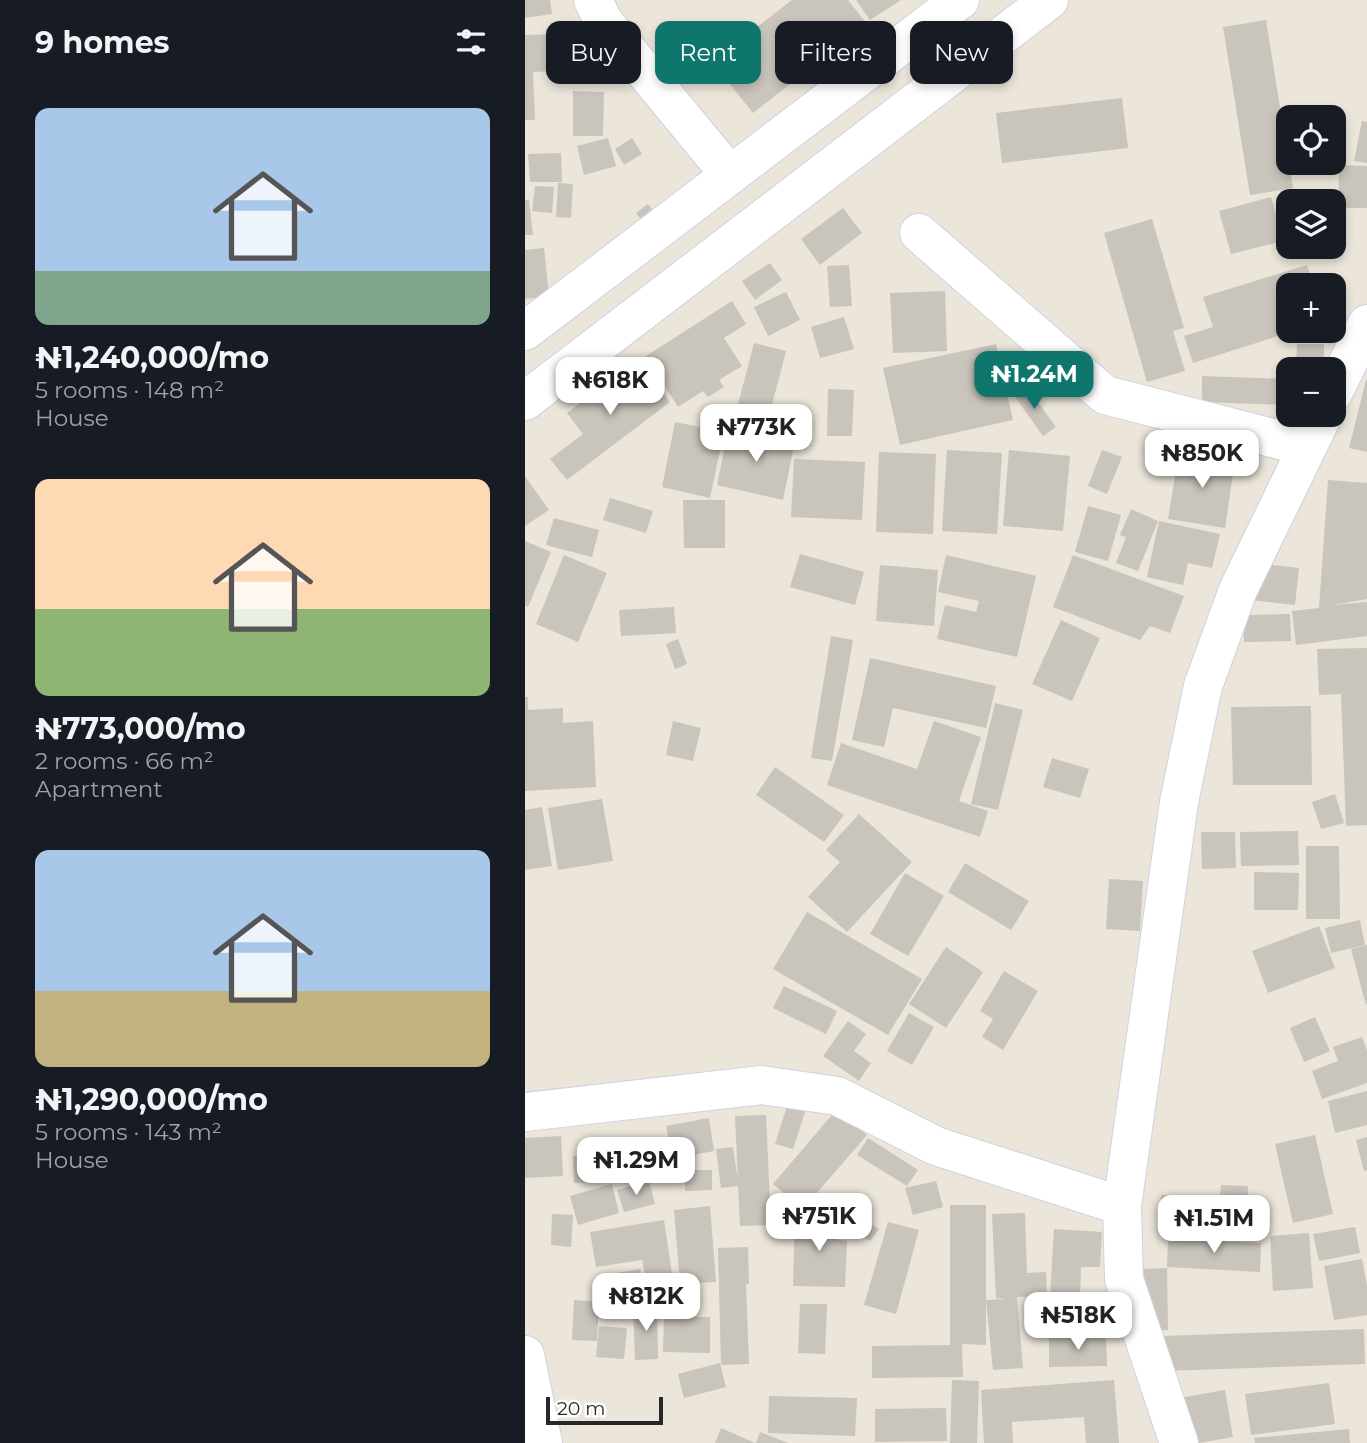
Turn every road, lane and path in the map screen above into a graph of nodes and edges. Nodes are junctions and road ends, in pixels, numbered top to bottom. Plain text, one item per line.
1 (593, 0) edge
2 (960, 0) edge
3 (1049, 0) edge
4 (730, 175) junction
5 (919, 233) dead end
6 (1367, 324) edge
7 (525, 331) edge
8 (1346, 367) edge
9 (525, 401) edge
10 (1315, 431) edge
11 (525, 1112) edge
12 (1122, 1206) junction
13 (525, 1355) edge
14 (537, 1438) edge
15 (1179, 1443) edge

1 - 4 street
2 - 4 street
3 - 9 street
4 - 7 street
5 - 10 street
6 - 8 street
10 - 12 street
11 - 12 street
12 - 15 street
13 - 14 street

